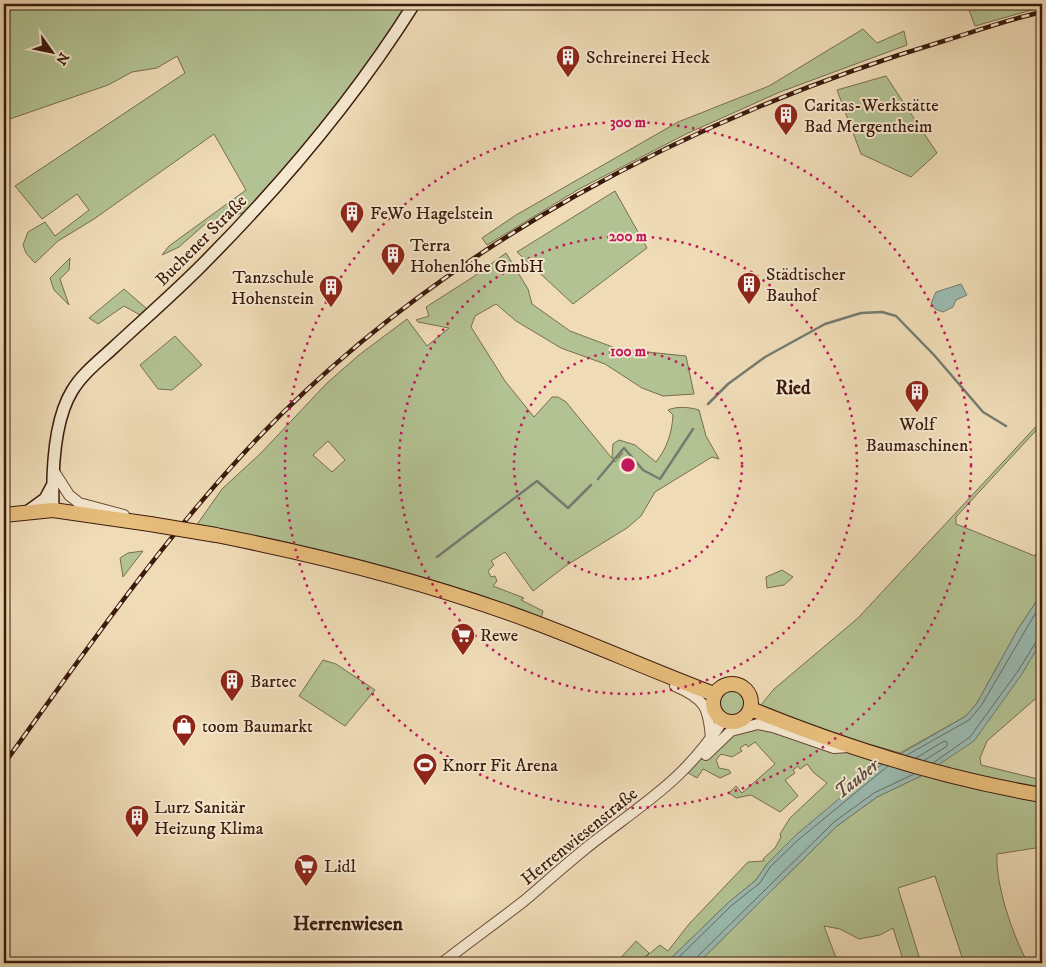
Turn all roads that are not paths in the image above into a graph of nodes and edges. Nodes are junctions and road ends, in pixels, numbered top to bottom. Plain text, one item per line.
1 (414, 4) edge
2 (55, 474) junction
3 (54, 510) junction
4 (15, 513) edge
5 (146, 523) junction
6 (642, 666) junction
7 (714, 694) junction
8 (751, 708) junction
9 (723, 720) junction
10 (711, 740) junction
11 (857, 749) junction
12 (685, 771) junction
13 (1042, 795) edge
14 (442, 963) edge

1 - 2 main road, Buchener Straße
2 - 3 main road, Buchener Straße
2 - 4 main road
2 - 5 street
3 - 4 main road
3 - 5 main road
5 - 6 main road, bridge
6 - 7 main road
6 - 10 street
7 - 8 main road
7 - 9 main road
8 - 9 main road
8 - 11 main road
9 - 10 street, Herrenwiesenstraße
10 - 12 street, Herrenwiesenstraße
11 - 12 street
11 - 13 main road
12 - 14 street, Herrenwiesenstraße

